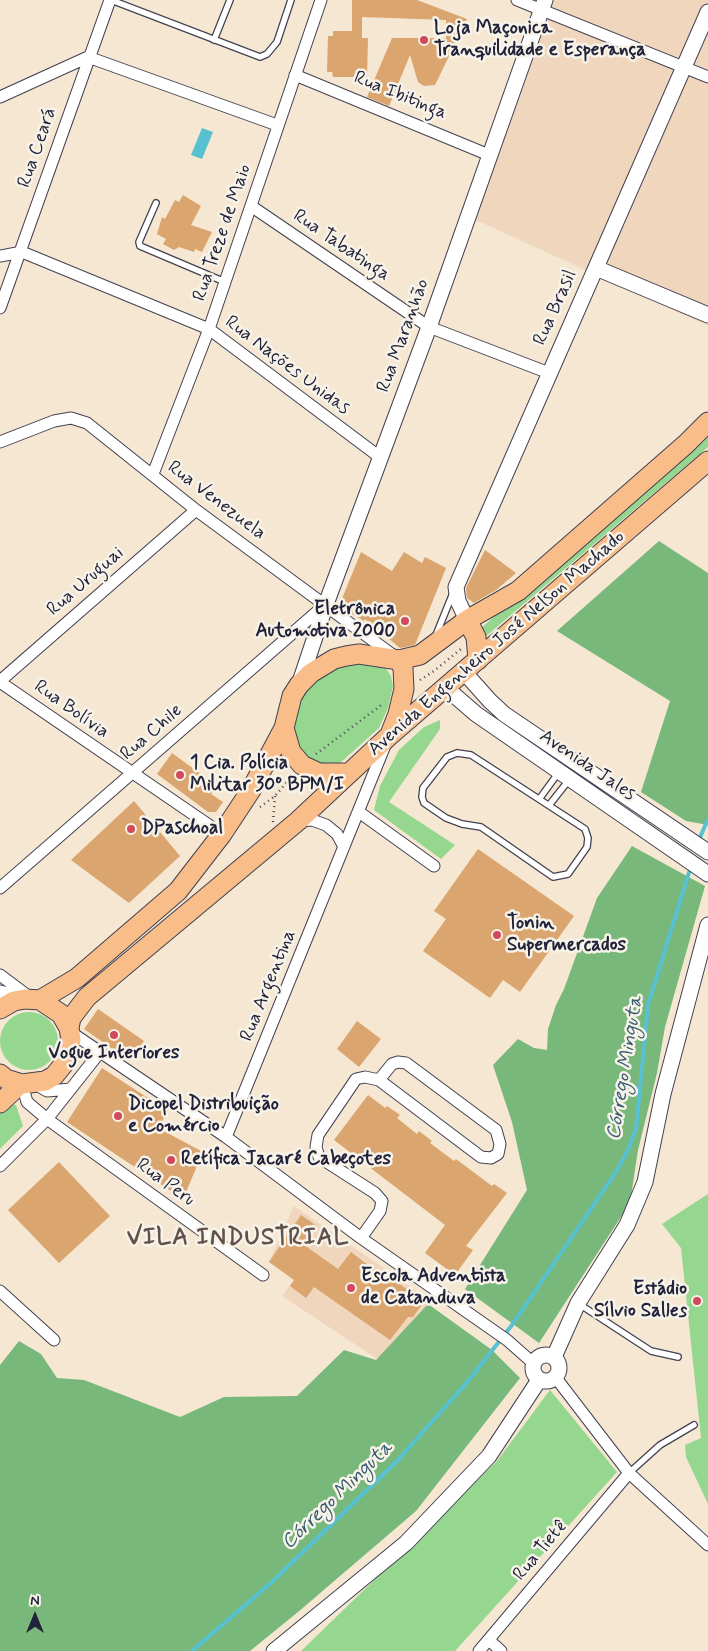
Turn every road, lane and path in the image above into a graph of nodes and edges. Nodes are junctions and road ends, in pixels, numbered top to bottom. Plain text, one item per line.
1 (110, 0) edge
2 (230, 0) edge
3 (291, 0) edge
4 (321, 0) edge
5 (517, 0) edge
6 (543, 5) edge
7 (708, 12) edge
8 (214, 40) junction
9 (88, 57) junction
10 (684, 68) junction
11 (295, 75) junction
12 (708, 77) edge
13 (0, 96) edge
14 (277, 126) junction
15 (489, 155) junction
16 (156, 203) dead end
17 (251, 206) junction
18 (22, 252) junction
19 (0, 256) edge
20 (596, 268) junction
21 (225, 282) junction
22 (0, 308) edge
23 (708, 314) edge
24 (428, 327) junction
25 (209, 329) junction
26 (549, 373) junction
27 (708, 422) edge
28 (0, 442) edge
29 (381, 458) junction
30 (708, 462) edge
31 (153, 474) junction
32 (196, 510) junction
33 (456, 586) junction
34 (326, 604) junction
35 (467, 620) junction
36 (476, 637) junction
37 (430, 648) junction
38 (399, 660) junction
39 (471, 666) junction
40 (0, 682) edge
41 (299, 685) junction
42 (404, 688) junction
43 (446, 688) junction
44 (284, 728) junction
45 (389, 736) junction
46 (302, 765) junction
47 (349, 773) junction
48 (132, 774) junction
49 (565, 776) junction
50 (275, 796) dead end
51 (540, 798) junction
52 (550, 804) junction
53 (359, 812) junction
54 (298, 821) junction
55 (222, 834) junction
56 (344, 847) junction
57 (700, 847) edge
58 (434, 866) dead end
59 (708, 874) edge
60 (0, 888) edge
61 (708, 926) edge
62 (704, 944) edge
63 (0, 975) edge
64 (0, 993) edge
65 (32, 999) junction
66 (0, 1009) edge
67 (69, 1029) junction
68 (100, 1052) junction
69 (0, 1074) edge
70 (379, 1080) junction
71 (26, 1084) junction
72 (71, 1089) junction
73 (0, 1103) edge
74 (47, 1119) junction
75 (226, 1138) junction
76 (0, 1166) edge
77 (360, 1238) junction
78 (263, 1275) dead end
79 (0, 1291) edge
80 (578, 1303) junction
81 (54, 1340) dead end
82 (554, 1357) junction
83 (678, 1357) dead end
84 (534, 1364) junction
85 (556, 1378) junction
86 (538, 1380) junction
87 (694, 1425) dead end
88 (629, 1473) junction
89 (708, 1545) edge
90 (488, 1640) junction
91 (274, 1651) edge
92 (479, 1651) edge
93 (501, 1651) edge

1 - 8 lane
1 - 9 street, Rua Ceará
2 - 8 lane
3 - 8 lane
4 - 11 street, Rua Treze de Maio
5 - 6 street
6 - 10 street
6 - 15 street, Rua Maranhão
7 - 10 street, Rua Brasil
9 - 13 street
9 - 14 street
9 - 18 street, Rua Ceará
10 - 12 street
10 - 20 street, Rua Brasil
11 - 14 street, Rua Treze de Maio
11 - 15 street, Rua Ibitinga
14 - 17 street, Rua Treze de Maio
15 - 24 street, Rua Maranhão
16 - 21 lane
17 - 21 street, Rua Treze de Maio
17 - 24 street, Rua Tabatinga
18 - 19 street
18 - 22 street, Rua Ceará
18 - 25 street, Rua Nações Unidas
20 - 23 street
20 - 26 street, Rua Brasil
21 - 25 street, Rua Treze de Maio
24 - 26 street, Rua Tabatinga
24 - 29 street, Rua Maranhão
25 - 29 street, Rua Nações Unidas
25 - 31 street, Rua Treze de Maio
26 - 33 street, Rua Brasil
27 - 35 main road, Avenida Engenheiro José Nelson Machado
28 - 31 street, Rua Venezuela
29 - 34 street, Rua Maranhão
30 - 39 main road, Avenida Engenheiro José Nelson Machado
31 - 32 street, Rua Venezuela
32 - 34 street, Rua Venezuela
32 - 40 street, Rua Uruguai
33 - 35 street
33 - 37 lane
34 - 38 street, Rua Venezuela
34 - 41 street, Rua Maranhão
34 - 48 street, Rua Chile
35 - 36 main road
35 - 37 main road, Avenida Engenheiro José Nelson Machado
36 - 39 main road
36 - 42 path
37 - 38 main road, Avenida Engenheiro José Nelson Machado
38 - 41 main road, Avenida Engenheiro José Nelson Machado
38 - 42 main road
39 - 43 main road, Avenida Engenheiro José Nelson Machado
39 - 57 street, Avenida Jales
40 - 48 street, Rua Bolívia
41 - 44 main road, Avenida Engenheiro José Nelson Machado
42 - 45 main road
42 - 46 path
43 - 45 main road, Avenida Engenheiro José Nelson Machado
43 - 49 street, Avenida Jales
44 - 46 main road
44 - 55 main road, Avenida Engenheiro José Nelson Machado
45 - 47 main road, Avenida Engenheiro José Nelson Machado
45 - 53 street, Rua Argentina
46 - 47 main road
46 - 50 path
47 - 54 main road, Avenida Engenheiro José Nelson Machado
48 - 55 street, Rua Bolívia
48 - 60 street, Rua Chile
49 - 51 lane
49 - 52 lane
49 - 59 street, Avenida Jales
51 - 52 lane
51 - 52 lane
53 - 56 street, Rua Argentina
53 - 58 street
54 - 56 street
54 - 67 main road, Avenida Engenheiro José Nelson Machado
55 - 65 main road, Avenida Engenheiro José Nelson Machado
56 - 75 street, Rua Argentina
61 - 62 street
62 - 80 street
63 - 65 street
64 - 65 street
65 - 66 main road, Avenida Engenheiro José Nelson Machado
65 - 67 main road
67 - 68 street
67 - 71 main road, Avenida Engenheiro José Nelson Machado
68 - 72 street
68 - 75 street
69 - 71 main road
70 - 70 street
70 - 77 street
71 - 72 street
71 - 73 main road, Avenida Engenheiro José Nelson Machado
71 - 74 street, Rua Peru
72 - 74 street
74 - 76 street
74 - 78 street, Rua Peru
75 - 77 street
77 - 84 street
79 - 81 street
80 - 82 street
80 - 83 lane
82 - 84 street
82 - 85 street
84 - 86 street
85 - 86 street
85 - 88 street
86 - 91 street
87 - 88 lane
88 - 89 street
88 - 90 street, Rua Tietê
90 - 92 street, Rua Tietê
90 - 93 street

